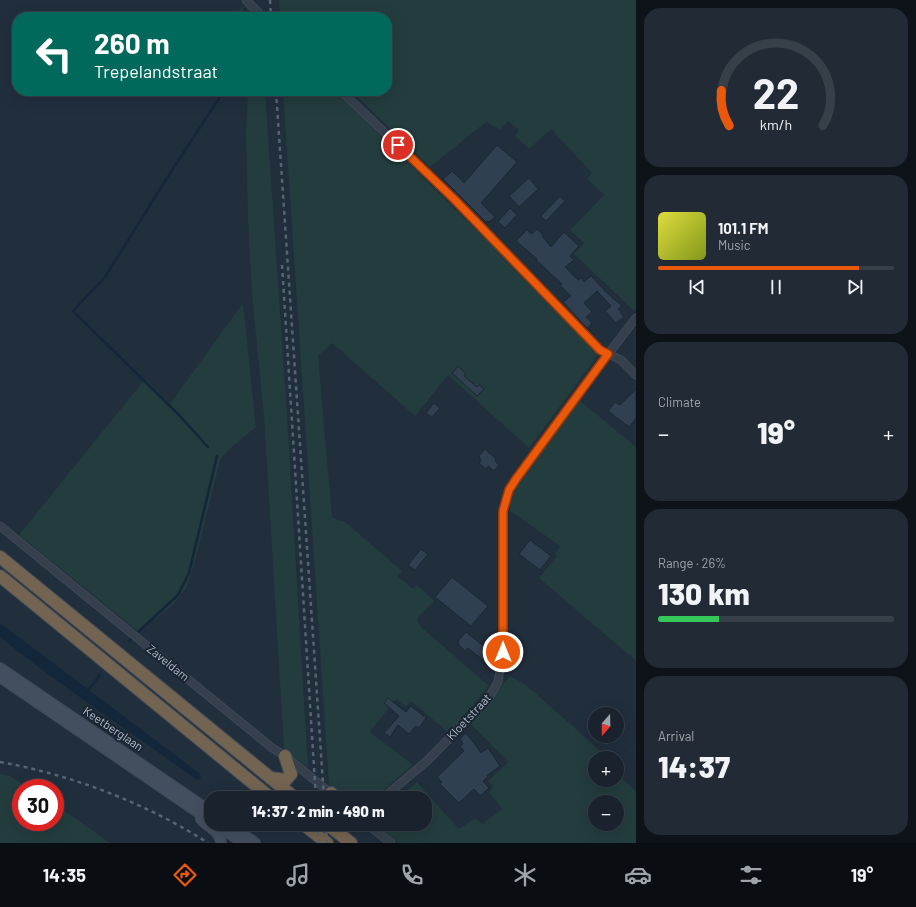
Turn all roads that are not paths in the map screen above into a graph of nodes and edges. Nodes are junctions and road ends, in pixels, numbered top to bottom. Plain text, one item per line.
1 (246, 0) edge
2 (259, 12) edge
3 (346, 96) edge
4 (636, 318) edge
5 (608, 354) junction
6 (636, 375) edge
7 (0, 526) edge
8 (0, 557) edge
9 (0, 576) edge
10 (0, 668) edge
11 (0, 677) edge
12 (285, 756) junction
13 (271, 778) junction
14 (262, 791) edge
15 (287, 791) edge
16 (327, 791) edge
17 (391, 791) edge
18 (204, 807) edge
19 (193, 808) junction
20 (204, 816) edge
21 (226, 831) edge
22 (239, 831) edge
23 (312, 831) edge
24 (337, 831) edge
25 (375, 831) edge
26 (222, 843) edge
27 (243, 843) edge
28 (255, 843) edge
29 (327, 843) edge
30 (351, 843) edge
31 (390, 843) edge

1 - 2 street
3 - 5 street
4 - 5 street, Kloetstraat
5 - 6 street
5 - 17 street, Kloetstraat
7 - 12 street, Zaveldam
8 - 13 highway
9 - 14 highway
10 - 18 main road, Keetberglaan
11 - 19 main road, Keetberglaan
12 - 13 highway
12 - 16 street, Zaveldam
13 - 15 highway
19 - 20 main road, Keetberglaan
19 - 26 main road
21 - 27 main road
22 - 28 main road
23 - 29 highway
24 - 30 highway
25 - 31 street

